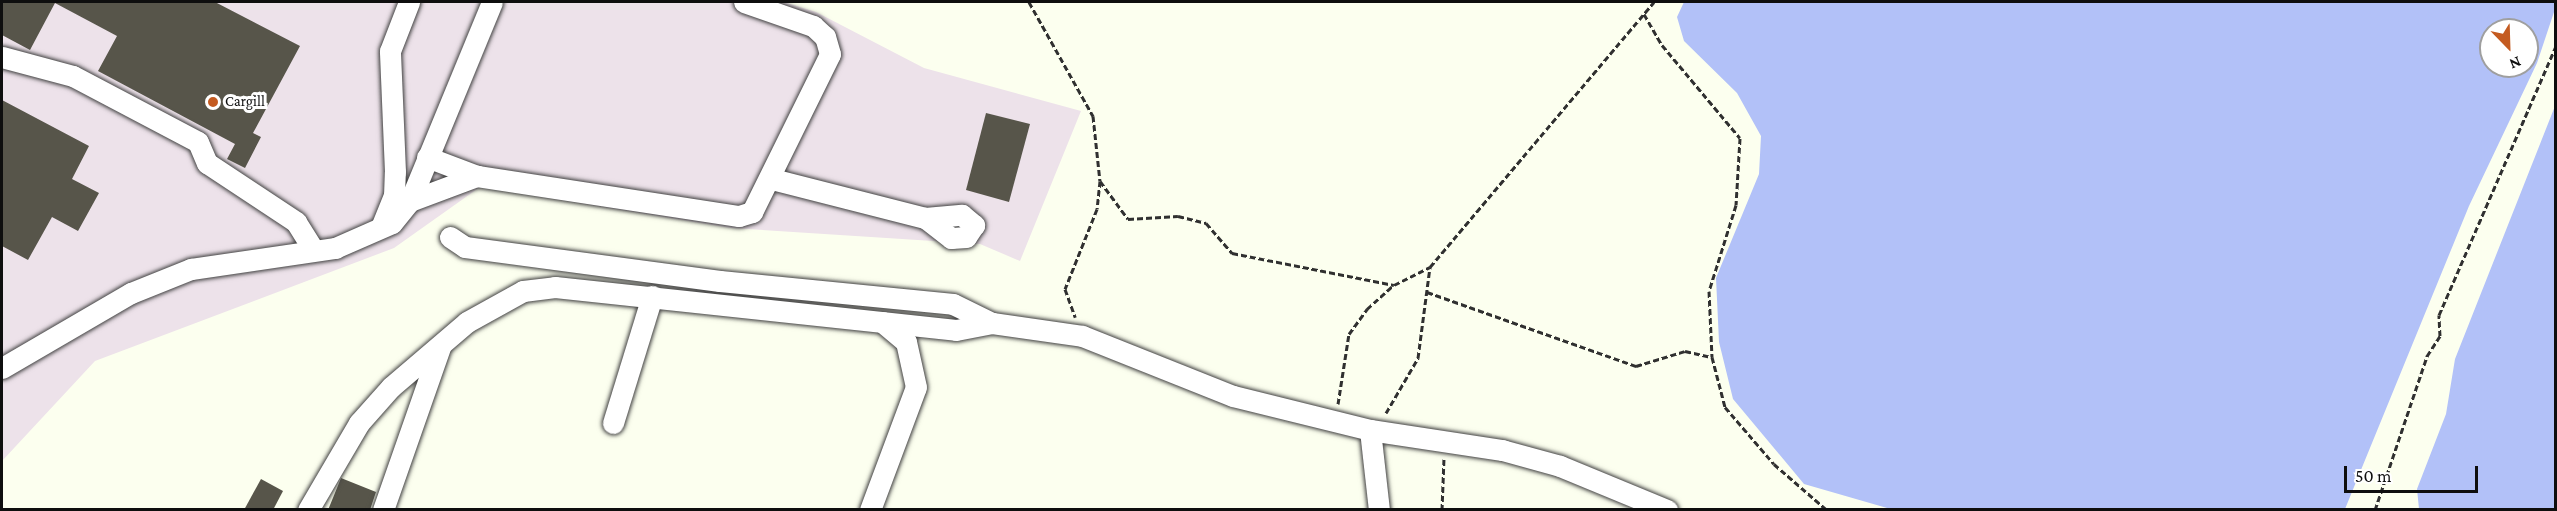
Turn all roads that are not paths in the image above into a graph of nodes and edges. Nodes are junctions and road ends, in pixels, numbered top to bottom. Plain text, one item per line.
1 (409, 2) edge
2 (492, 2) edge
3 (744, 2) edge
4 (2, 57) edge
5 (427, 157) junction
6 (477, 176) junction
7 (772, 179) junction
8 (410, 201) junction
9 (925, 218) dead end
10 (377, 233) junction
11 (450, 237) dead end
12 (313, 249) junction
13 (652, 296) junction
14 (882, 322) junction
15 (992, 323) junction
16 (440, 347) junction
17 (2, 349) edge
18 (11, 364) edge
19 (613, 423) dead end
20 (1374, 431) junction
21 (308, 510) edge
22 (383, 510) edge
23 (870, 510) edge
24 (1379, 510) edge
25 (1667, 510) edge

1 - 10 lane
2 - 5 lane
3 - 7 lane
4 - 12 lane
5 - 6 lane
5 - 8 lane
6 - 7 lane
6 - 8 lane
7 - 9 lane
8 - 10 lane
10 - 12 lane
11 - 15 lane
12 - 18 lane
13 - 14 lane
13 - 16 lane
13 - 19 lane
14 - 15 lane
14 - 23 lane
15 - 20 lane
16 - 21 lane
16 - 22 lane
17 - 18 lane
20 - 24 lane
20 - 25 lane

